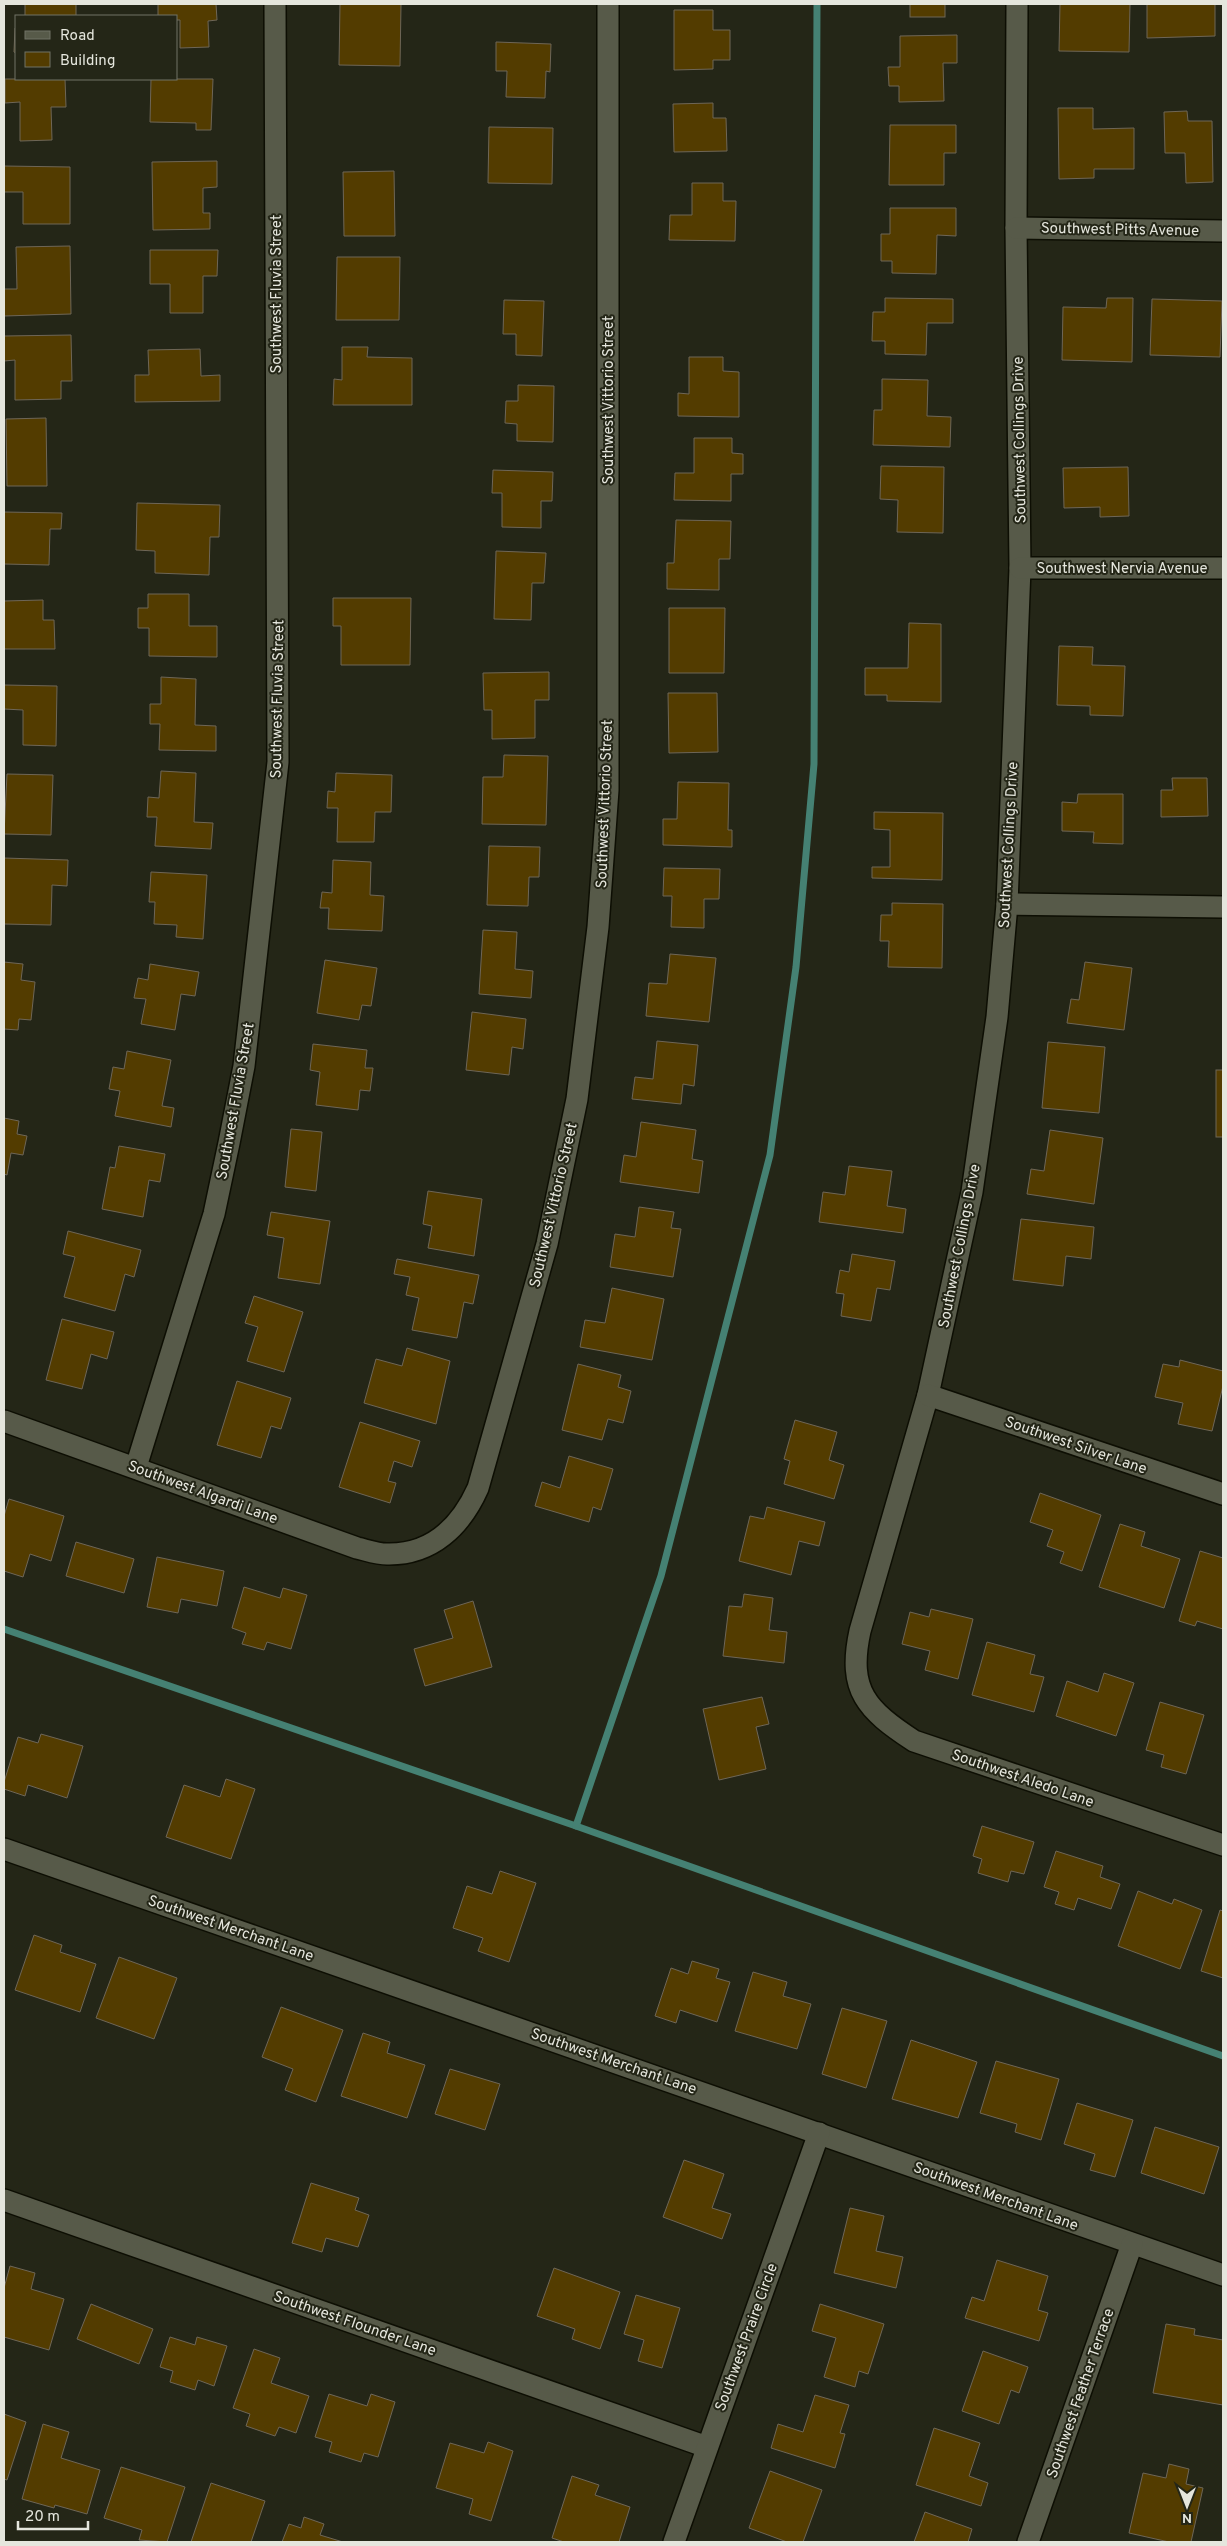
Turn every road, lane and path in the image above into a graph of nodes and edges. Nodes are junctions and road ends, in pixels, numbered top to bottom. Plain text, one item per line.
1 (275, 4) edge
2 (608, 4) edge
3 (1017, 4) edge
4 (1016, 228) junction
5 (1223, 231) edge
6 (1020, 568) junction
7 (1223, 568) edge
8 (1006, 904) junction
9 (1223, 907) edge
10 (928, 1395) junction
11 (4, 1421) edge
12 (136, 1467) junction
13 (1223, 1494) edge
14 (404, 1553) joint
15 (855, 1670) joint
16 (1223, 1846) edge
17 (4, 1849) edge
18 (819, 2133) junction
19 (4, 2200) edge
20 (1132, 2244) junction
21 (1223, 2275) edge
22 (707, 2447) junction
23 (674, 2542) edge
24 (1028, 2542) edge

1 - 12 street, Southwest Fluvia Street
2 - 14 street, Southwest Vittorio Street
3 - 4 street, Southwest Collings Drive
4 - 5 street, Southwest Pitts Avenue
4 - 6 street, Southwest Collings Drive
6 - 7 street, Southwest Nervia Avenue
6 - 8 street, Southwest Collings Drive
8 - 9 street
8 - 10 street, Southwest Collings Drive
10 - 13 street, Southwest Silver Lane
10 - 15 street, Southwest Collings Drive
11 - 12 street, Southwest Algardi Lane
12 - 14 street, Southwest Algardi Lane
15 - 16 street, Southwest Aledo Lane
17 - 18 street, Southwest Merchant Lane
18 - 20 street, Southwest Merchant Lane
18 - 22 street, Southwest Praire Circle
19 - 22 street, Southwest Flounder Lane
20 - 21 street, Southwest Merchant Lane
20 - 24 street, Southwest Feather Terrace
22 - 23 street, Southwest Praire Circle

